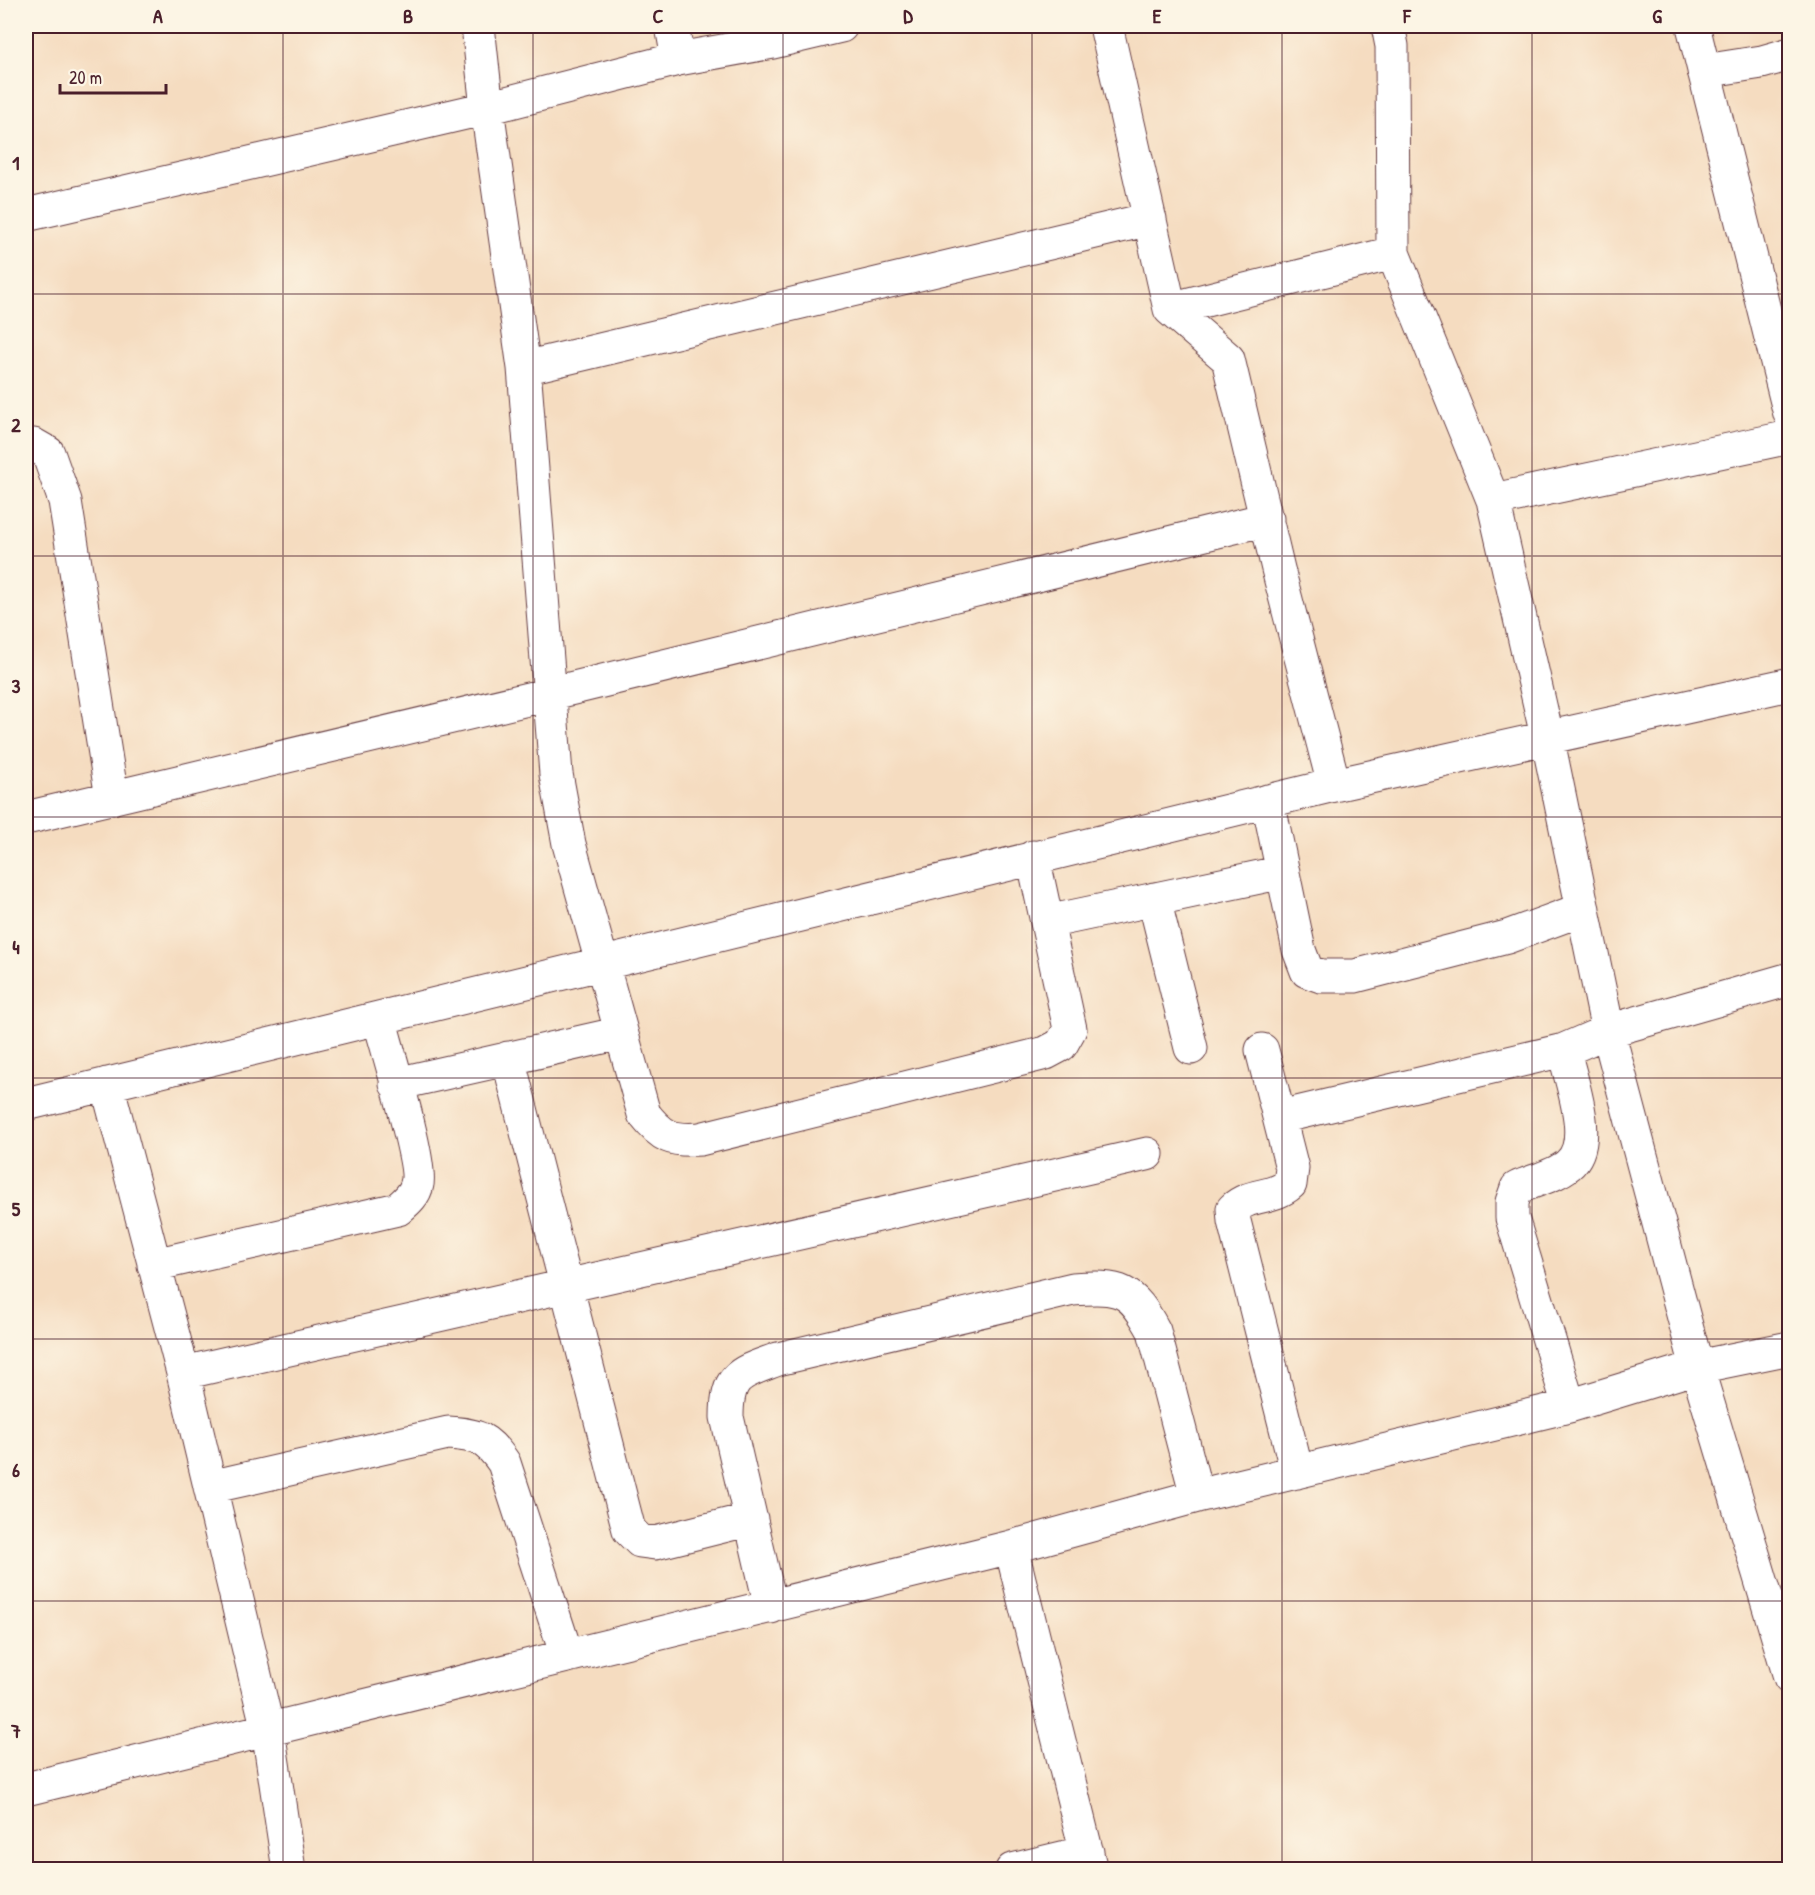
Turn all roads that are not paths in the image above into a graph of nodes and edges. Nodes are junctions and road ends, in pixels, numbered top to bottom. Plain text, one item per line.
1 (478, 26) edge
2 (672, 26) edge
3 (841, 26) edge
4 (1106, 26) edge
5 (1388, 26) edge
6 (1693, 26) edge
7 (1790, 54) edge
8 (678, 59) junction
9 (1704, 71) junction
10 (487, 108) junction
11 (26, 215) edge
12 (1150, 219) junction
13 (1393, 253) junction
14 (1170, 309) junction
15 (524, 368) junction
16 (1790, 414) edge
17 (1790, 437) edge
18 (26, 444) edge
19 (1493, 500) junction
20 (1267, 519) junction
21 (1790, 684) edge
22 (549, 694) junction
23 (1547, 736) junction
24 (1334, 785) junction
25 (112, 798) junction
26 (1268, 801) junction
27 (26, 818) edge
28 (1033, 857) junction
29 (1283, 872) junction
30 (1155, 899) junction
31 (1583, 909) junction
32 (1047, 922) junction
33 (600, 964) junction
34 (1790, 979) edge
35 (379, 1018) junction
36 (1608, 1030) junction
37 (621, 1034) junction
38 (1191, 1048) dead end
39 (1262, 1050) dead end
40 (1564, 1050) junction
41 (508, 1058) junction
42 (107, 1084) junction
43 (396, 1084) junction
44 (26, 1104) edge
45 (1280, 1117) junction
46 (1147, 1154) dead end
47 (154, 1266) junction
48 (565, 1286) junction
49 (1790, 1348) edge
50 (1697, 1366) junction
51 (183, 1373) junction
52 (1569, 1406) junction
53 (1297, 1472) junction
54 (210, 1487) junction
55 (1197, 1497) junction
56 (751, 1519) junction
57 (1011, 1547) junction
58 (771, 1606) junction
59 (567, 1656) junction
60 (1790, 1677) edge
61 (268, 1730) junction
62 (26, 1789) edge
63 (1089, 1861) edge
64 (289, 1869) edge
65 (1012, 1869) edge

1 - 10 street
2 - 8 street
3 - 8 street
4 - 12 street
5 - 13 street
6 - 9 street
7 - 9 street
8 - 10 street
9 - 16 street
10 - 11 street
10 - 15 street
12 - 14 street
12 - 15 street
13 - 14 street
13 - 19 street
14 - 20 street
15 - 22 street
17 - 19 street
18 - 25 street
19 - 23 street
20 - 22 street
20 - 24 street
21 - 23 street
22 - 25 street
22 - 33 street
23 - 24 street
23 - 31 street
24 - 26 street
25 - 27 street
26 - 28 street
26 - 29 street
28 - 32 street
28 - 33 street
29 - 30 street
29 - 31 street
30 - 32 street
30 - 38 street
31 - 36 street
32 - 37 street
33 - 35 street
33 - 37 street
34 - 36 street
35 - 42 street
35 - 43 street
36 - 40 street
36 - 50 street
37 - 41 street
39 - 45 street
40 - 45 street
40 - 52 street
41 - 43 street
41 - 48 street
42 - 44 street
42 - 47 street
43 - 47 street
45 - 53 street
46 - 48 street
47 - 51 street
48 - 51 street
48 - 56 street
49 - 50 street
50 - 52 street
50 - 60 street
51 - 54 street
52 - 53 street
53 - 55 street
54 - 59 street
54 - 61 street
55 - 56 street
55 - 57 street
56 - 58 street
57 - 58 street
57 - 63 street
58 - 59 street
59 - 61 street
61 - 62 street
61 - 64 street
63 - 65 street

